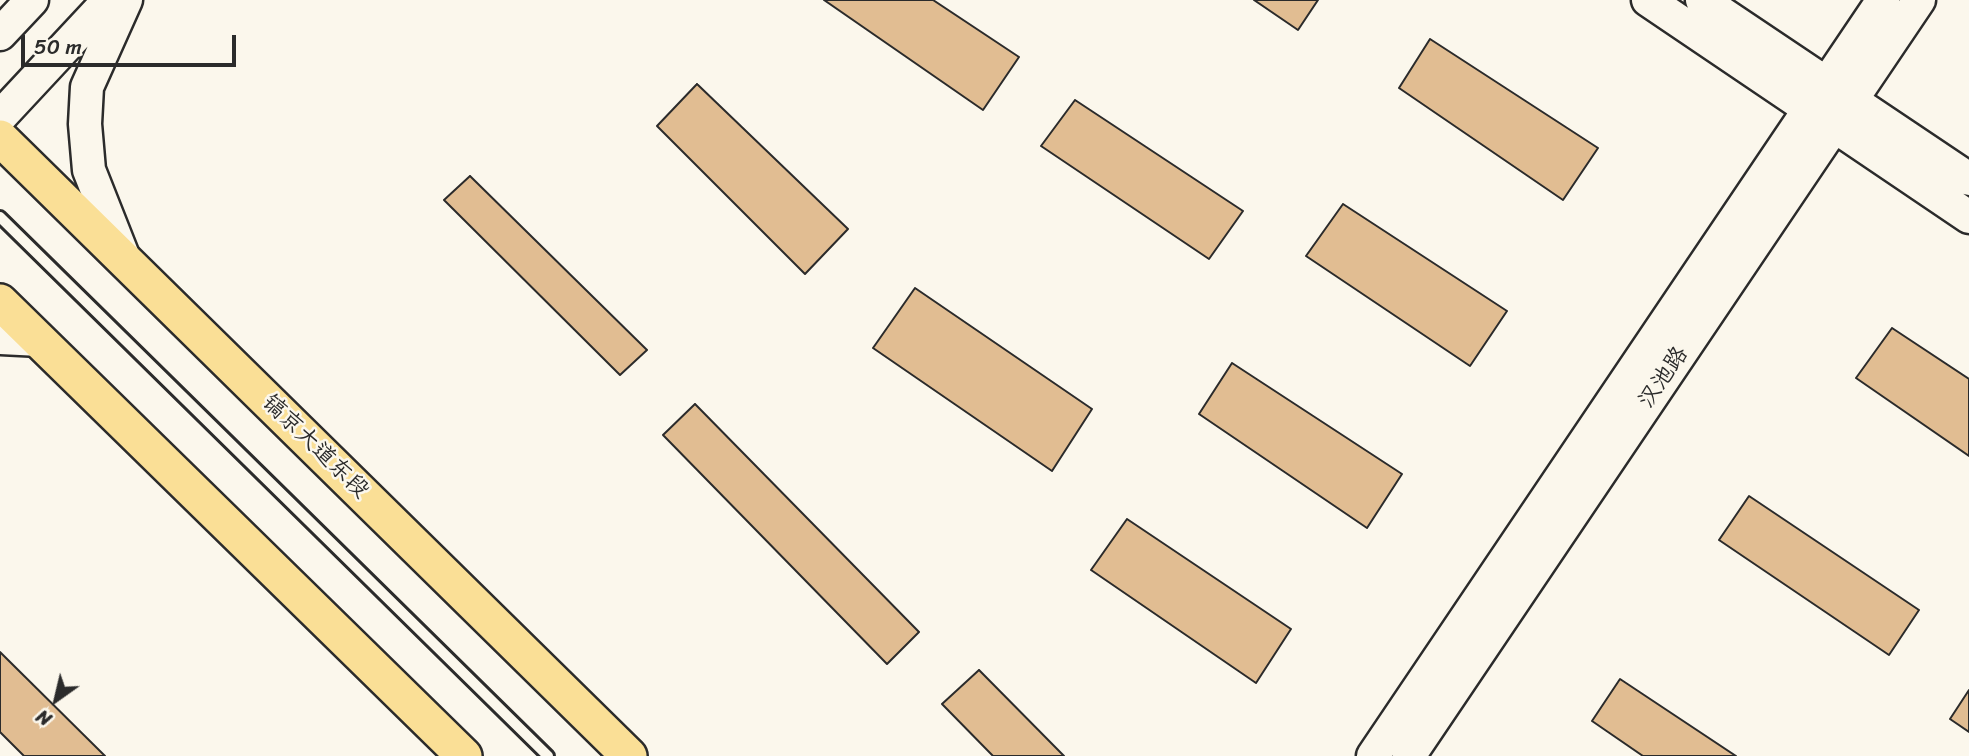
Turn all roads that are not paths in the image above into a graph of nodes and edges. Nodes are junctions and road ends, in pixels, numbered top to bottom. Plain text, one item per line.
1 (32, 0) edge
2 (109, 0) edge
3 (126, 0) edge
4 (1648, 0) edge
5 (1702, 0) edge
6 (1883, 0) edge
7 (1919, 0) edge
8 (0, 34) edge
9 (1830, 105) junction
10 (0, 117) edge
11 (0, 138) edge
12 (1969, 179) edge
13 (0, 216) edge
14 (1969, 217) edge
15 (126, 262) junction
16 (0, 302) edge
17 (0, 338) edge
18 (40, 340) junction
19 (464, 756) edge
20 (548, 756) edge
21 (629, 756) edge
22 (1373, 756) edge
23 (1409, 756) edge

1 - 8 street
2 - 10 street
3 - 15 street
4 - 9 street
5 - 9 street
6 - 9 street, 汉池路
7 - 9 street, 汉池路
9 - 12 street
9 - 14 street
9 - 22 street, 汉池路
9 - 23 street, 汉池路
11 - 15 main road, 镐京大道东段
13 - 20 lane
15 - 21 main road, 镐京大道东段
16 - 18 main road
17 - 18 street
18 - 19 main road

